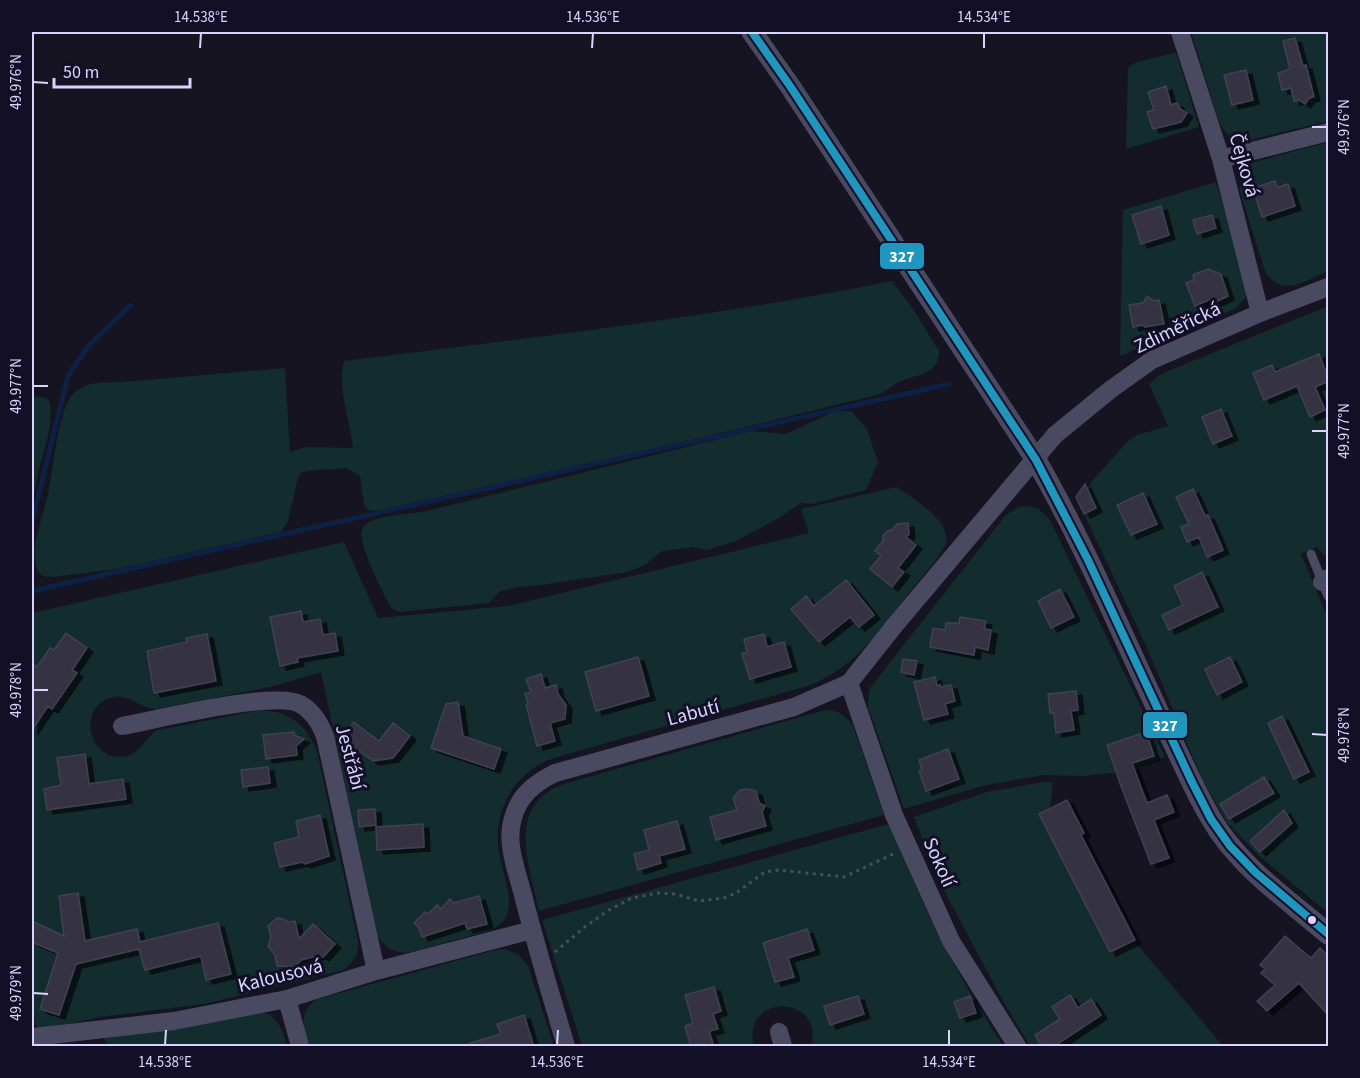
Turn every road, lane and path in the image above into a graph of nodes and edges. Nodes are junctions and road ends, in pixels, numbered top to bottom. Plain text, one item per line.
1 (752, 32) edge
2 (1180, 32) edge
3 (1329, 132) edge
4 (1221, 159) junction
5 (1329, 287) edge
6 (1260, 313) junction
7 (1036, 459) junction
8 (1311, 554) dead end
9 (1326, 585) edge
10 (849, 683) junction
11 (122, 726) dead end
12 (909, 848) junction
13 (532, 930) junction
14 (1329, 934) edge
15 (540, 959) junction
16 (376, 971) junction
17 (287, 999) junction
18 (34, 1037) dead end
19 (300, 1047) edge
20 (566, 1047) edge
21 (1017, 1047) edge

1 - 7 street
2 - 4 street, Čejková
3 - 4 street
4 - 6 street, Čejková
5 - 6 street, Zdiměřická
6 - 7 street, Zdiměřická
7 - 10 street, Labutí
7 - 14 street
8 - 9 lane
10 - 12 street, Sokolí
10 - 13 street, Labutí
11 - 16 street, Jestřábí
12 - 15 path
12 - 21 street, Sokolí
13 - 15 street, Labutí
13 - 16 street, Kalousová
15 - 20 street, Labutí
16 - 17 street, Kalousová
17 - 18 street, Kalousová
17 - 19 street

